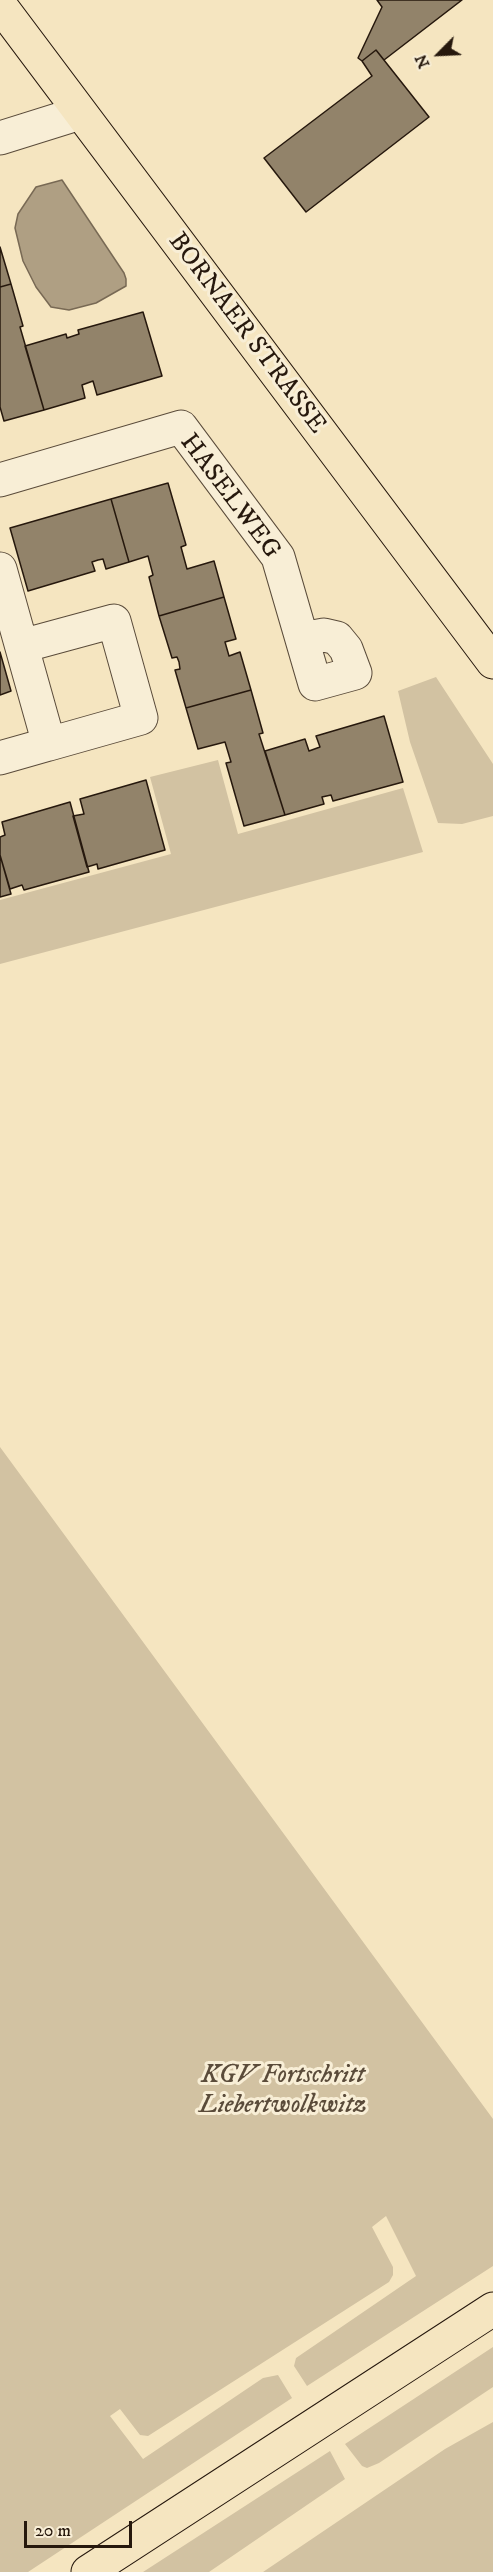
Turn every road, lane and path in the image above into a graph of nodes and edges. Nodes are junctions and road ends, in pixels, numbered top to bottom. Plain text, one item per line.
1 (0, 5) edge
2 (80, 113) junction
3 (0, 138) edge
4 (0, 480) edge
5 (0, 570) edge
6 (302, 639) dead end
7 (22, 646) junction
8 (493, 662) edge
9 (49, 744) junction
10 (0, 758) edge
11 (493, 2309) edge
12 (88, 2572) edge

1 - 2 main road, BORNAER STRASSE
2 - 3 street
2 - 8 main road, BORNAER STRASSE
4 - 6 street, HASELWEG
5 - 7 street
7 - 9 street
7 - 9 street
9 - 10 street
11 - 12 main road

